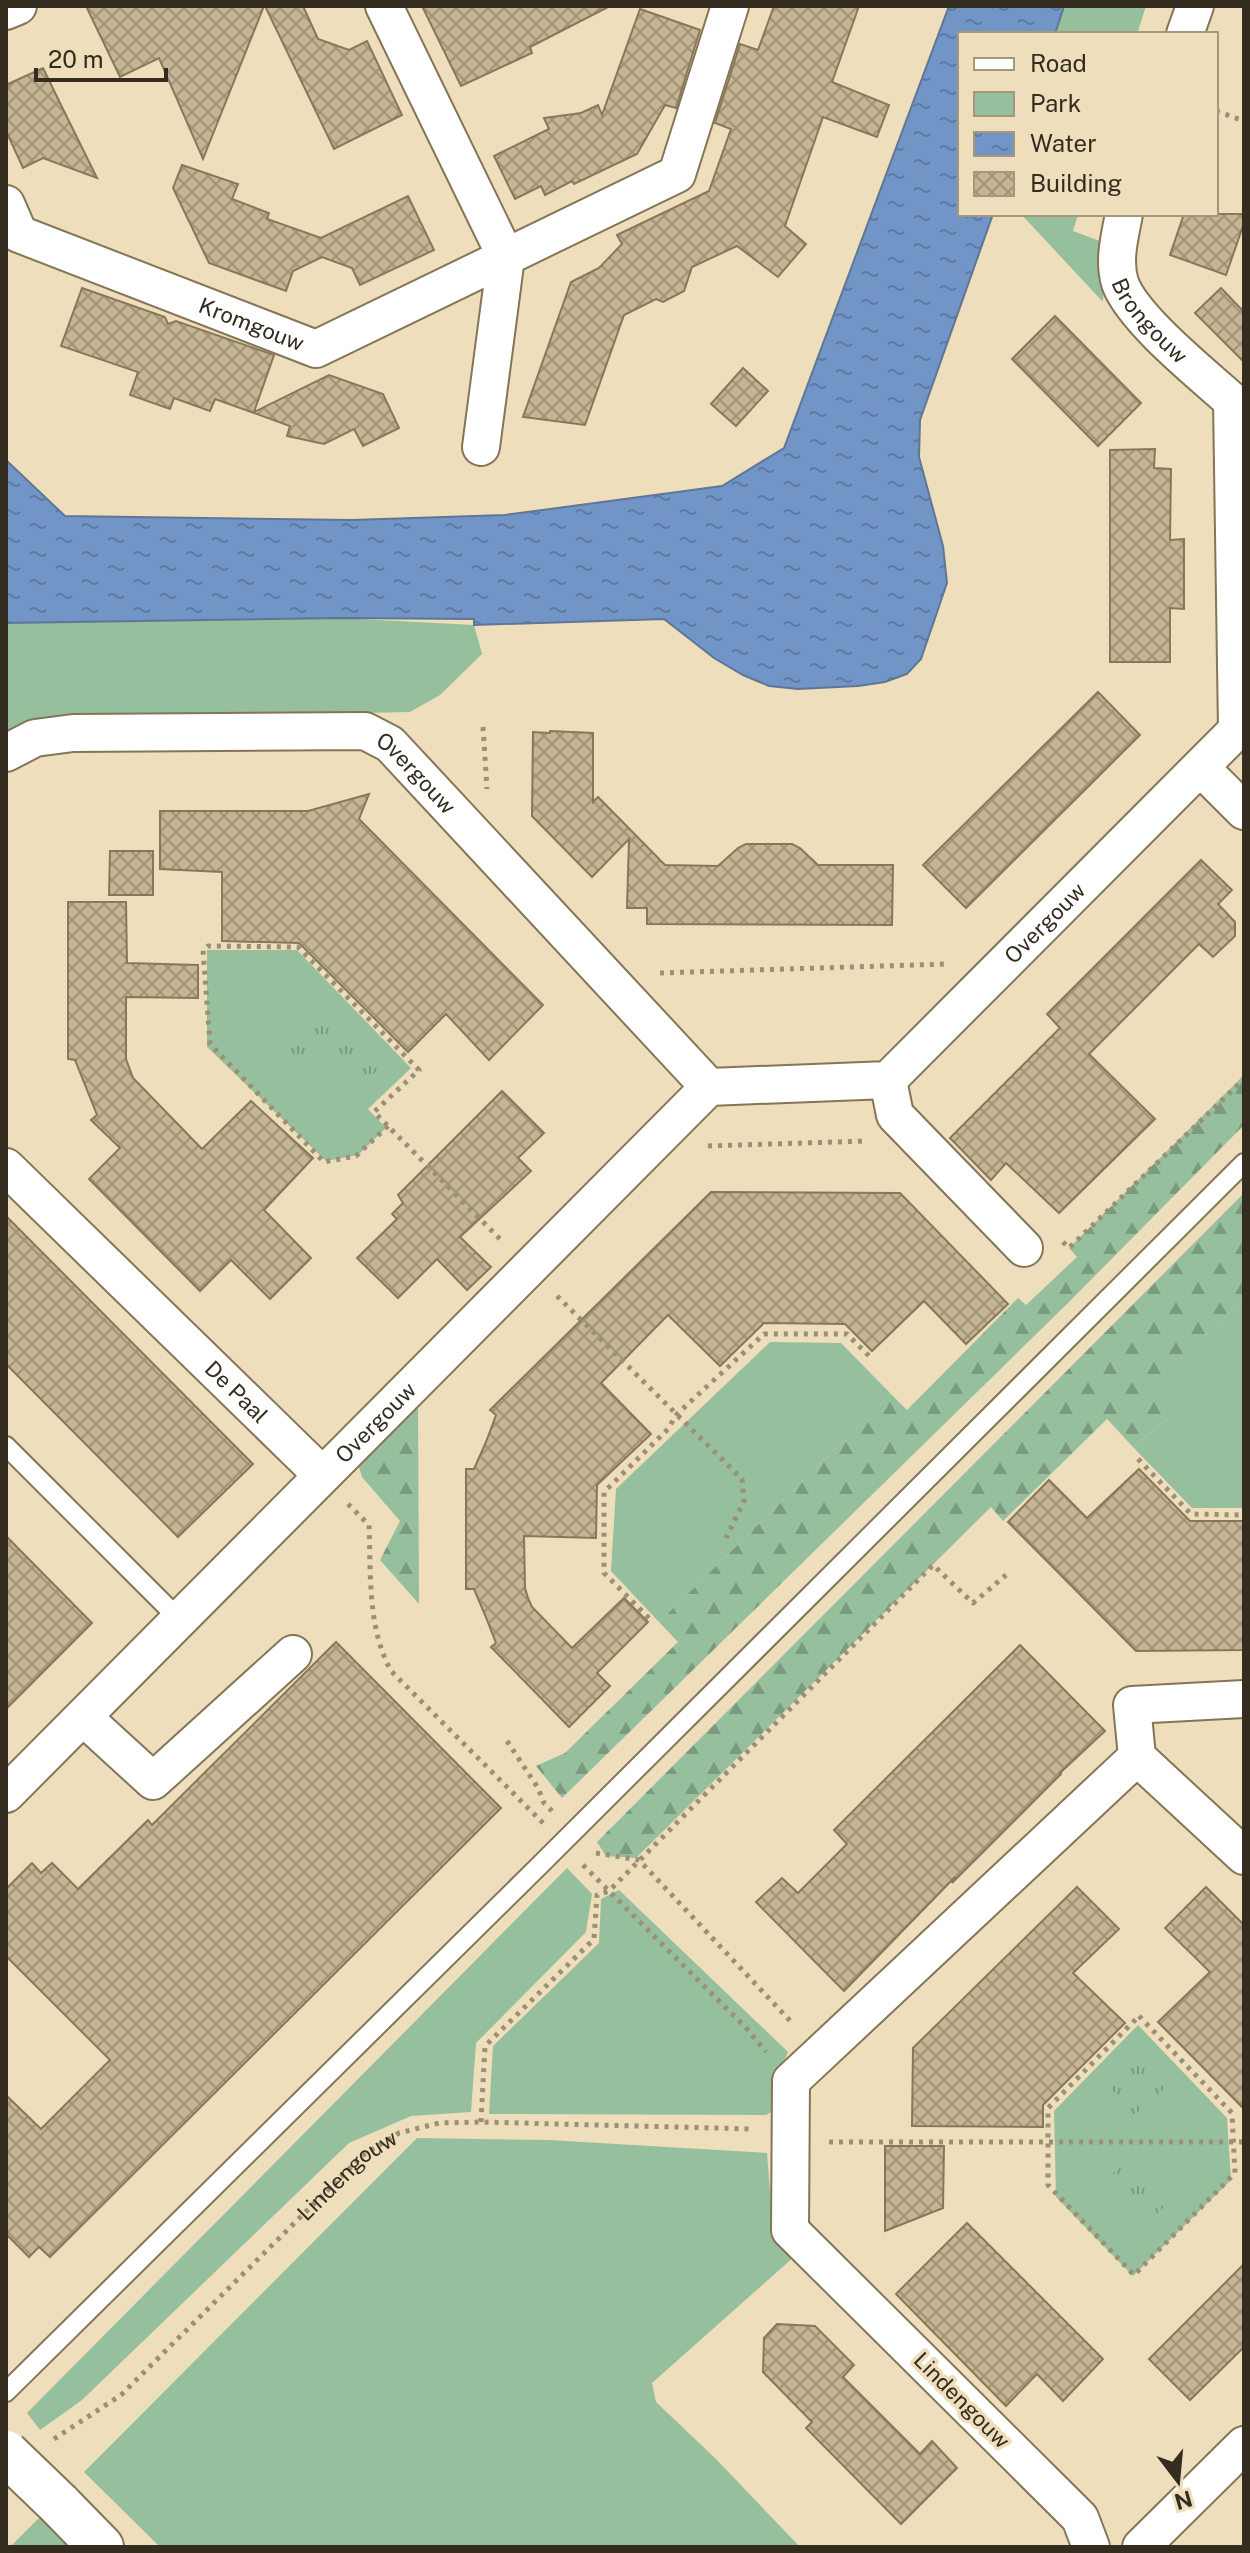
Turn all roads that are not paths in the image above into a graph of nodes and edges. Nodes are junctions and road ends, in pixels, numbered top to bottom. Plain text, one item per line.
1 (18, 6) edge
2 (384, 6) edge
3 (730, 6) edge
4 (1195, 6) edge
5 (6, 11) edge
6 (1186, 32) edge
7 (6, 204) edge
8 (1124, 216) edge
9 (506, 257) junction
10 (1238, 407) edge
11 (481, 447) dead end
12 (1241, 727) edge
13 (6, 753) edge
14 (1201, 768) junction
15 (1244, 811) edge
16 (888, 1080) junction
17 (709, 1087) junction
18 (1244, 1163) edge
19 (6, 1167) edge
20 (1024, 1248) road end
21 (6, 1446) edge
22 (322, 1476) junction
23 (180, 1620) junction
24 (293, 1654) dead end
25 (1244, 1699) edge
26 (83, 1717) junction
27 (1137, 1757) junction
28 (10, 1783) edge
29 (1244, 1856) edge
30 (6, 2392) edge
31 (1244, 2445) edge
32 (26, 2450) edge
33 (101, 2547) edge
34 (1091, 2547) edge
35 (1141, 2547) edge

1 - 5 street
2 - 9 street
3 - 9 street, Kromgouw
4 - 6 street
7 - 9 street, Kromgouw
8 - 10 street, Brongouw
9 - 11 street
10 - 12 street, Overgouw
12 - 14 street, Overgouw
13 - 17 street, Overgouw
14 - 15 street
14 - 16 street, Overgouw
16 - 17 street
16 - 20 street
17 - 22 street, Overgouw
18 - 30 lane
19 - 22 street, De Paal
21 - 23 lane
22 - 23 street
23 - 26 street
24 - 26 street
25 - 27 street
26 - 28 street
27 - 29 street
27 - 34 street, Lindengouw
31 - 35 street
32 - 33 main road, bridge

